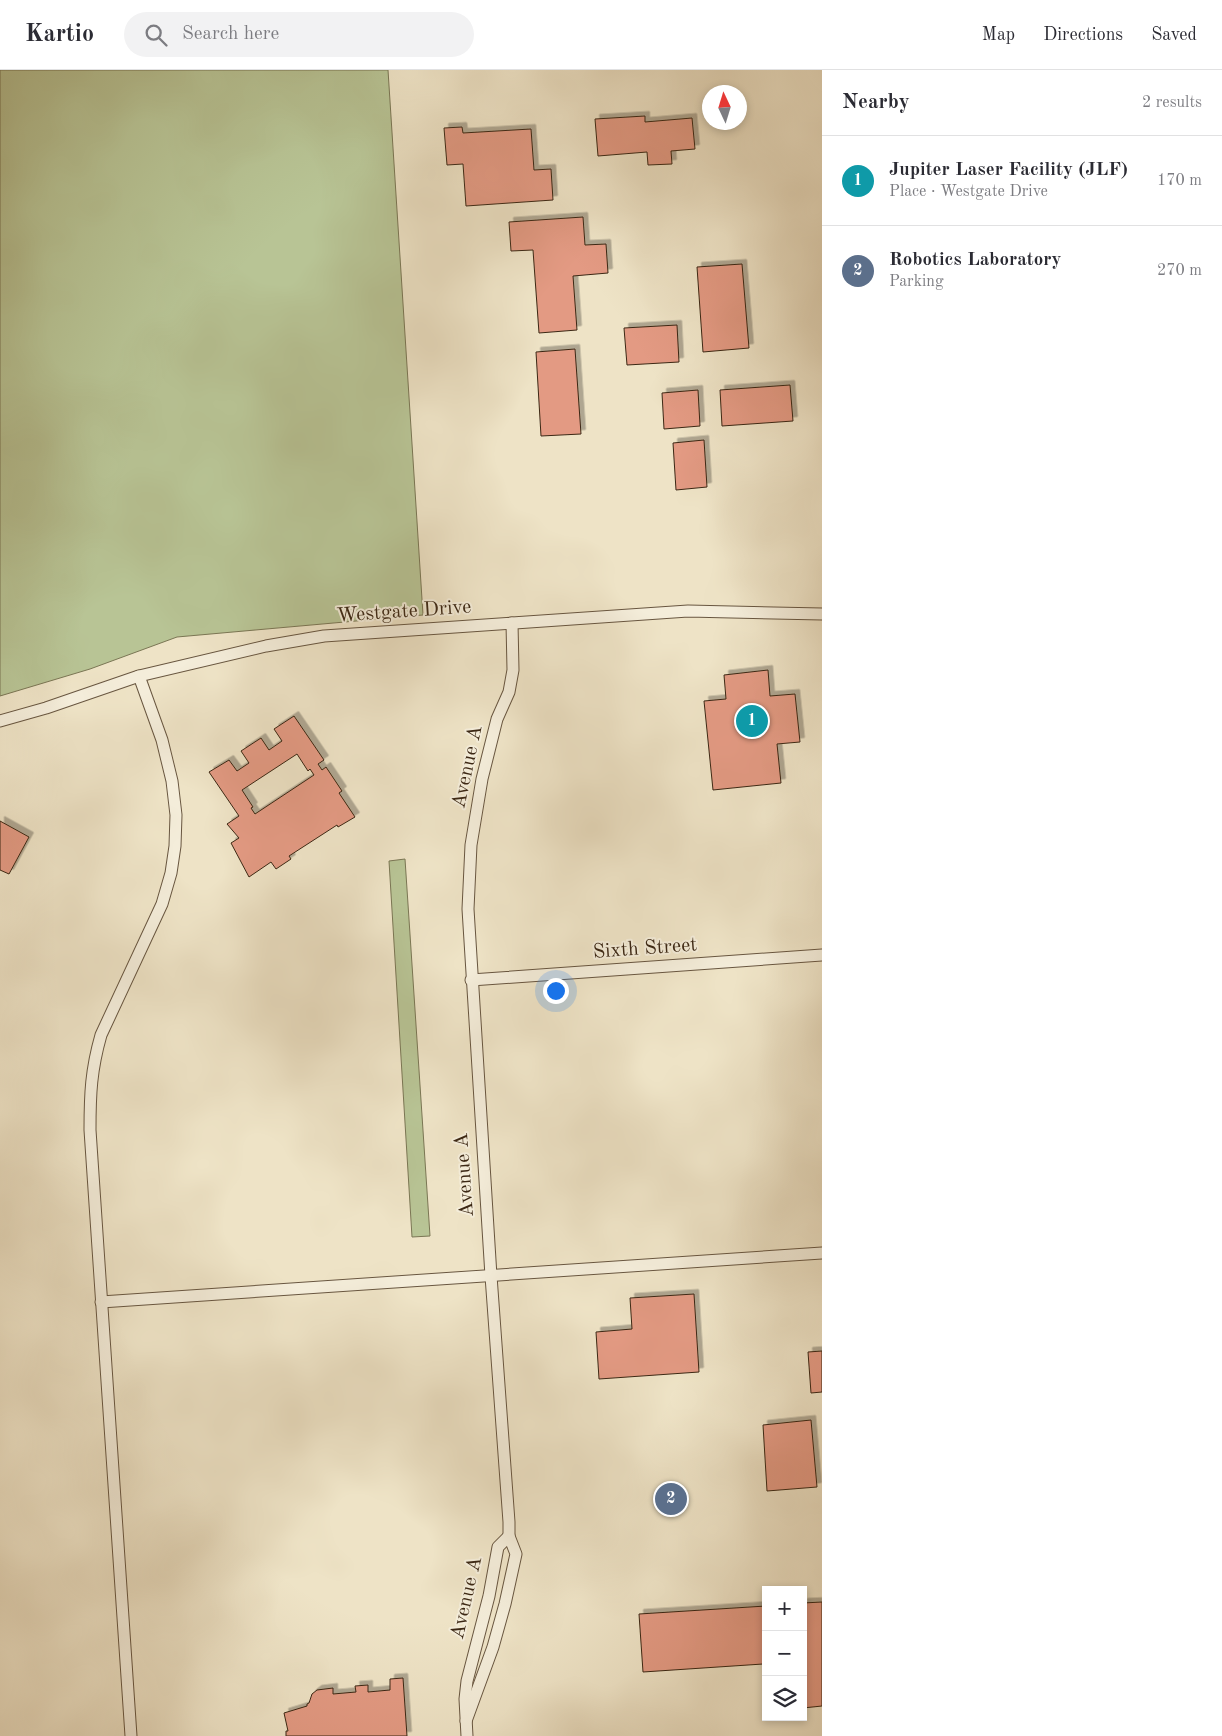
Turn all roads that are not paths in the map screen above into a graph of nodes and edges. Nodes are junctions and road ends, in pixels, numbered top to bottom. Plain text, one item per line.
1 (822, 614) edge
2 (512, 623) junction
3 (139, 676) junction
4 (0, 721) edge
5 (822, 955) edge
6 (471, 980) junction
7 (822, 1252) edge
8 (491, 1276) junction
9 (101, 1302) junction
10 (509, 1536) junction
11 (466, 1721) junction
12 (131, 1736) edge
13 (467, 1736) edge

1 - 2 street, Westgate Drive
2 - 3 street, Westgate Drive
2 - 6 street, Avenue A
3 - 4 street, Westgate Drive
3 - 9 street
5 - 6 street, Sixth Street
6 - 8 street, Avenue A
7 - 8 street
8 - 9 street
8 - 10 street, Avenue A
9 - 12 street
10 - 11 street, Avenue A
10 - 11 street
11 - 13 street, Avenue A

